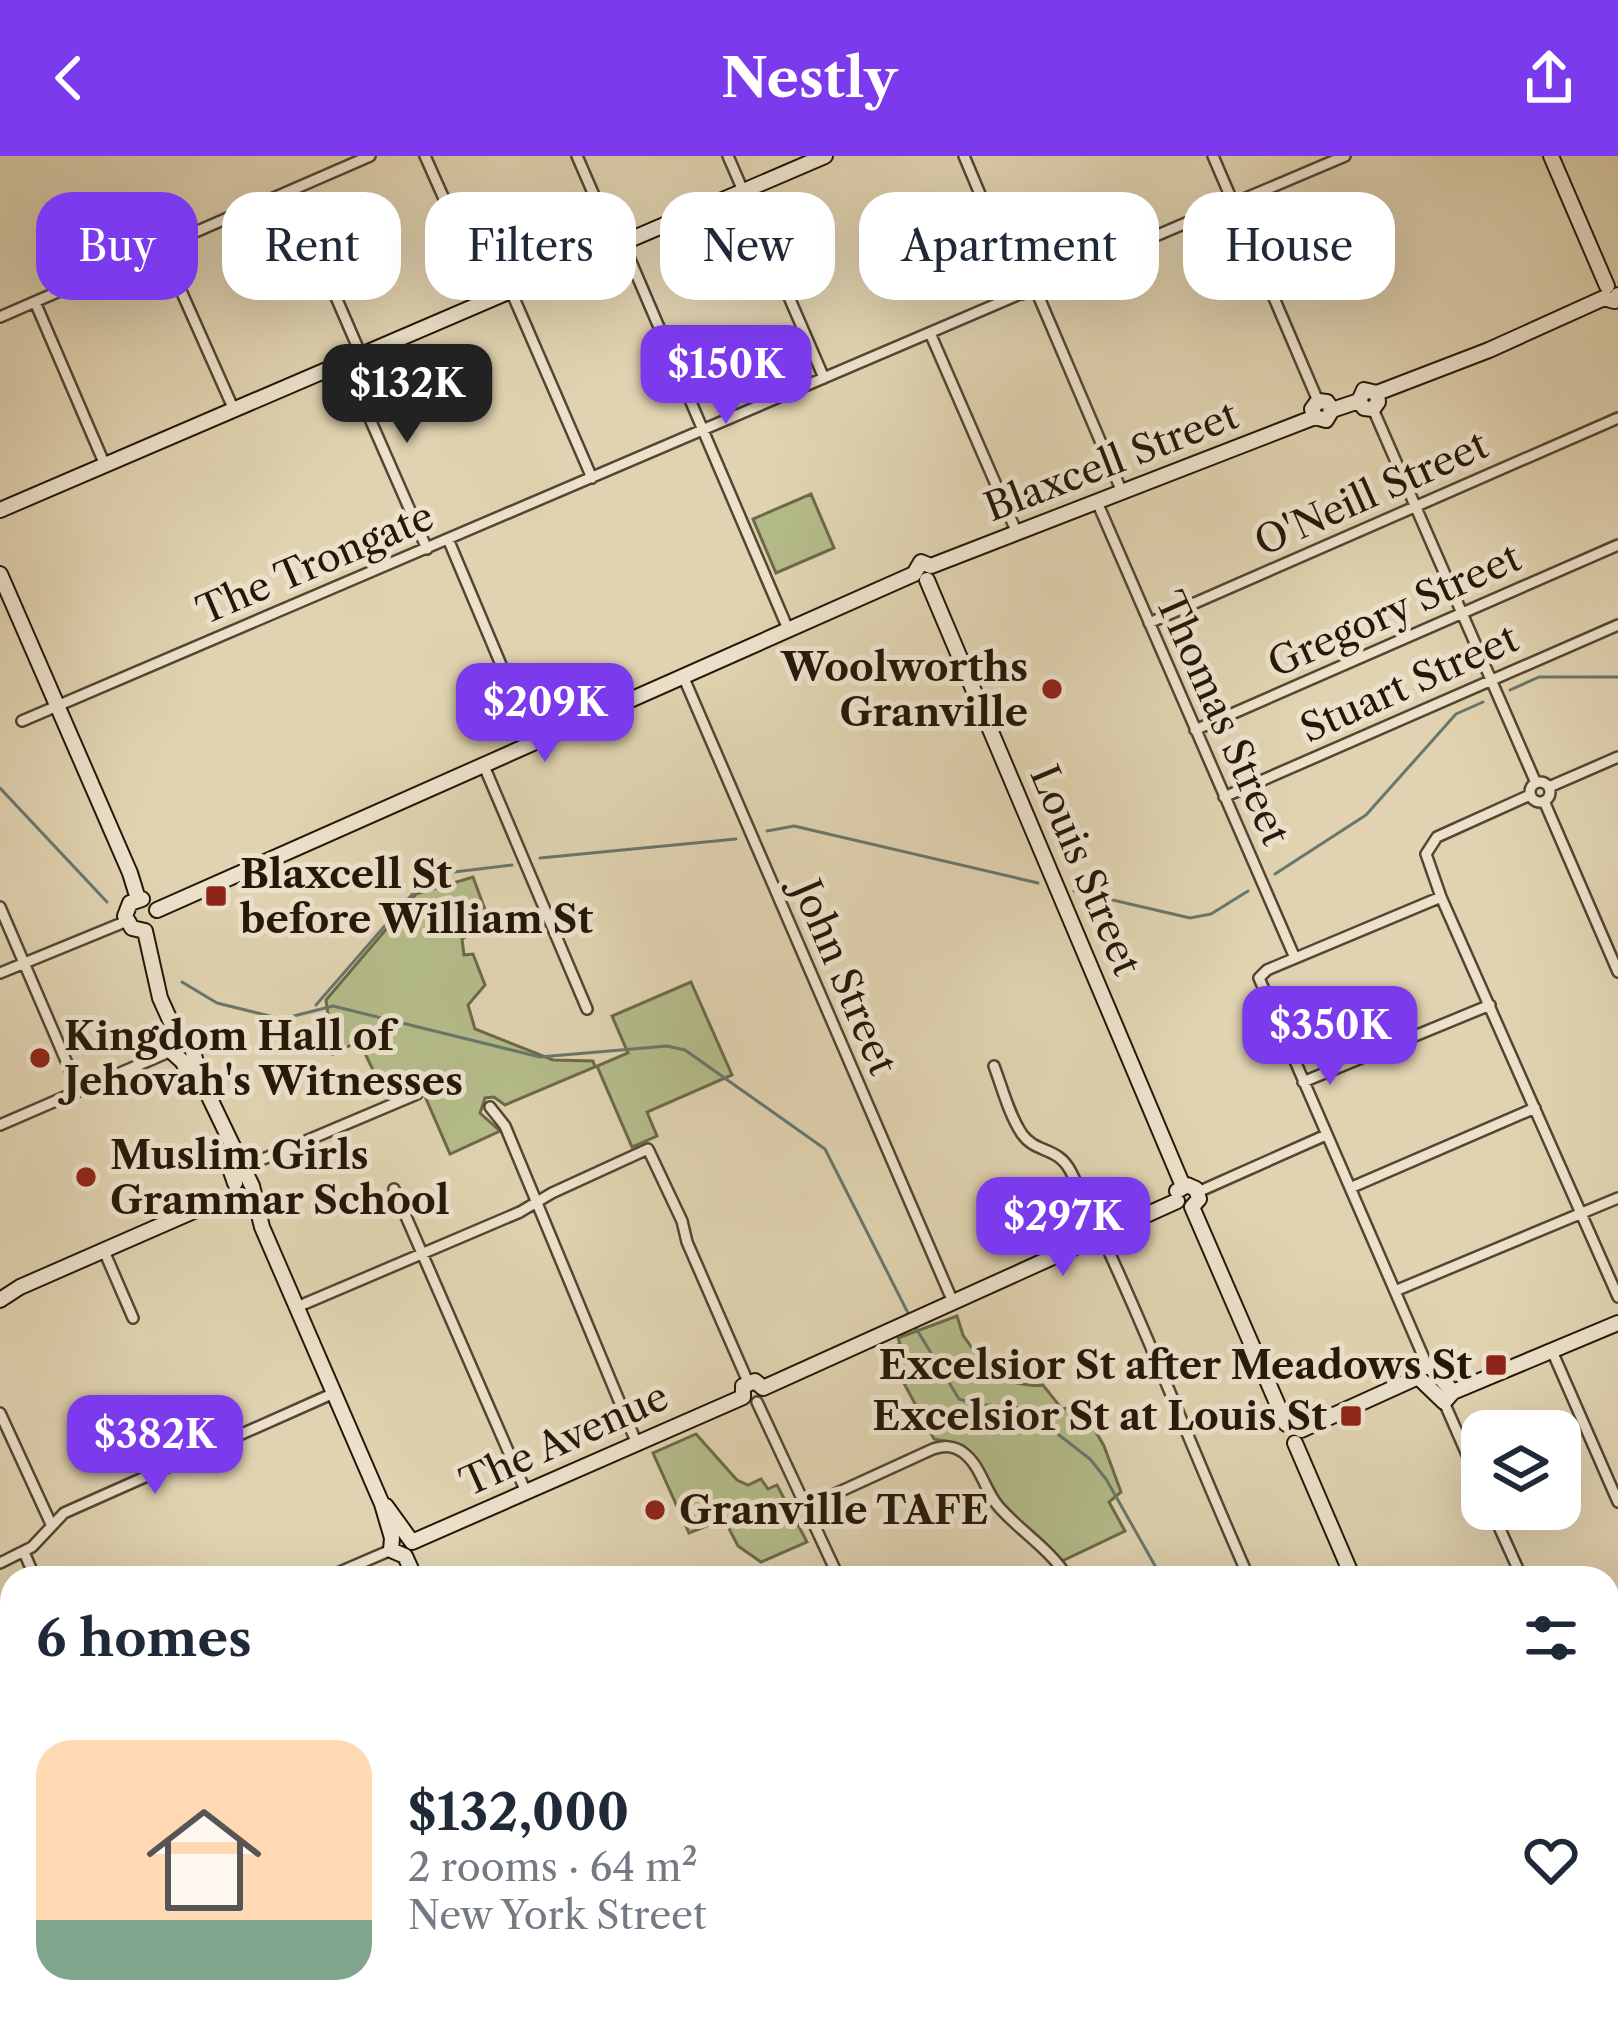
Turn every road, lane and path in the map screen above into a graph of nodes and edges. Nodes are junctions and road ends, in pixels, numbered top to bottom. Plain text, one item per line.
1 (370, 156) edge
2 (425, 156) edge
3 (577, 156) edge
4 (728, 156) edge
5 (825, 156) edge
6 (964, 156) edge
7 (1214, 156) edge
8 (1345, 156) edge
9 (1551, 156) edge
10 (290, 191) junction
11 (743, 191) junction
12 (441, 192) edge
13 (595, 192) edge
14 (979, 192) edge
15 (1229, 192) edge
16 (1260, 192) edge
17 (198, 232) edge
18 (636, 237) edge
19 (636, 280) edge
20 (1612, 292) edge
21 (40, 300) edge
22 (185, 300) edge
23 (489, 300) edge
24 (515, 300) edge
25 (1008, 300) edge
26 (1040, 300) edge
27 (1275, 300) edge
28 (35, 302) junction
29 (0, 317) edge
30 (930, 333) junction
31 (361, 355) junction
32 (345, 362) junction
33 (824, 378) junction
34 (1369, 401) junction
35 (234, 410) junction
36 (1322, 410) junction
37 (1618, 418) edge
38 (703, 430) junction
39 (105, 465) junction
40 (592, 478) junction
41 (1123, 492) junction
42 (1097, 502) junction
43 (1415, 507) junction
44 (0, 510) edge
45 (1017, 533) junction
46 (448, 539) junction
47 (1618, 545) edge
48 (427, 549) junction
49 (924, 573) junction
50 (0, 574) edge
51 (1461, 613) junction
52 (1148, 623) junction
53 (1618, 625) edge
54 (788, 629) junction
55 (683, 676) junction
56 (1491, 680) junction
57 (56, 707) junction
58 (22, 722) dead end
59 (1195, 730) junction
60 (533, 743) junction
61 (1618, 757) edge
62 (484, 766) junction
63 (1536, 783) junction
64 (1549, 787) junction
65 (1530, 795) junction
66 (1224, 797) junction
67 (1544, 801) junction
68 (1442, 897) junction
69 (138, 899) junction
70 (0, 908) edge
71 (157, 910) junction
72 (127, 921) junction
73 (145, 931) junction
74 (1295, 958) junction
75 (24, 963) junction
76 (1618, 972) edge
77 (0, 973) edge
78 (1490, 1005) junction
79 (587, 1010) dead end
80 (180, 1049) junction
81 (994, 1066) dead end
82 (1303, 1082) junction
83 (79, 1090) junction
84 (417, 1094) dead end
85 (490, 1107) dead end
86 (1535, 1108) junction
87 (0, 1125) edge
88 (1326, 1135) junction
89 (241, 1187) junction
90 (1350, 1188) junction
91 (394, 1189) dead end
92 (1191, 1189) junction
93 (1618, 1198) edge
94 (537, 1202) junction
95 (1185, 1204) junction
96 (1582, 1213) junction
97 (1101, 1235) junction
98 (104, 1251) junction
99 (423, 1253) junction
100 (1394, 1291) junction
101 (1618, 1297) edge
102 (0, 1300) edge
103 (953, 1302) junction
104 (297, 1307) junction
105 (133, 1318) dead end
106 (1618, 1323) edge
107 (1552, 1351) junction
108 (1423, 1371) junction
109 (752, 1392) junction
110 (334, 1393) junction
111 (1449, 1397) junction
112 (0, 1413) edge
113 (173, 1413) dead end
114 (1461, 1430) edge
115 (1294, 1432) junction
116 (637, 1444) junction
117 (192, 1456) junction
118 (526, 1492) junction
119 (1618, 1502) edge
120 (804, 1508) junction
121 (51, 1524) junction
122 (1500, 1530) edge
123 (401, 1544) junction
124 (24, 1552) junction
125 (0, 1563) edge
126 (30, 1566) edge
127 (352, 1566) edge
128 (410, 1566) edge
129 (833, 1566) edge
130 (1060, 1566) edge
131 (1245, 1566) edge
132 (1348, 1566) edge
133 (1517, 1566) edge

1 - 10 street
2 - 12 street
3 - 13 street
4 - 11 street
5 - 11 street
6 - 14 street
7 - 15 street
8 - 16 street, The Trongate
9 - 20 street
10 - 17 street
10 - 31 street
11 - 18 street
11 - 33 street
19 - 38 street
20 - 34 street, Blaxcell Street
21 - 28 street
22 - 35 street
23 - 31 street
24 - 40 street
25 - 30 street, The Trongate
26 - 41 street
27 - 36 street
28 - 29 street
28 - 39 street
30 - 33 street, The Trongate
30 - 45 street
31 - 32 street
32 - 35 street
32 - 48 street
33 - 38 street, The Trongate
34 - 36 street, Blaxcell Street
34 - 43 street
35 - 39 street
36 - 41 street, Blaxcell Street
37 - 43 street, O'Neill Street
38 - 40 street, The Trongate
38 - 54 street
39 - 44 street
40 - 46 street, The Trongate
41 - 42 street, Blaxcell Street
42 - 45 street, Blaxcell Street
42 - 52 street, Thomas Street
43 - 51 street
43 - 52 street, O'Neill Street
45 - 49 street, Blaxcell Street
46 - 48 street, The Trongate
46 - 60 street
47 - 51 street, Gregory Street
48 - 57 street, The Trongate
49 - 54 street, Blaxcell Street
49 - 92 street, Louis Street
50 - 57 street
51 - 56 street
51 - 59 street, Gregory Street
52 - 59 street, Thomas Street
53 - 56 street, Stuart Street
54 - 55 street, Blaxcell Street
55 - 60 street, Blaxcell Street
55 - 103 street, John Street
56 - 63 street
56 - 66 street, Stuart Street
57 - 58 street, The Trongate
57 - 69 street
59 - 66 street, Thomas Street
60 - 62 street, Blaxcell Street
61 - 64 street
62 - 71 street, Blaxcell Street
62 - 79 street
63 - 64 street
63 - 65 street
64 - 67 street
65 - 67 street
65 - 68 street
66 - 74 street, Thomas Street
67 - 76 street
68 - 74 street
68 - 78 street
69 - 71 street
69 - 72 street
70 - 75 street
71 - 73 street
72 - 73 street
72 - 75 street
73 - 80 street
74 - 82 street
75 - 77 street
75 - 83 street
78 - 82 street
78 - 86 street
80 - 83 street
80 - 89 street
81 - 97 street
82 - 88 street
83 - 87 street
84 - 89 street
85 - 94 street
86 - 90 street
86 - 96 street
88 - 90 street
88 - 92 street
89 - 98 street
89 - 104 street
90 - 100 street
91 - 99 street
92 - 95 street
93 - 96 street
94 - 99 street
94 - 109 street
94 - 116 street
95 - 97 street, The Avenue
95 - 115 street
96 - 100 street
96 - 101 street
97 - 103 street, The Avenue
97 - 131 street
98 - 102 street
98 - 105 street
99 - 104 street
99 - 118 street
100 - 108 street
103 - 109 street, The Avenue
104 - 110 street
106 - 107 street
107 - 111 street
107 - 119 street
108 - 111 street
108 - 115 street
109 - 116 street, The Avenue
109 - 120 street
110 - 117 street
110 - 123 street
111 - 114 street
112 - 121 street
113 - 117 street
115 - 132 street
116 - 118 street, The Avenue
117 - 121 street
118 - 123 street, The Avenue
120 - 129 street
120 - 130 street
121 - 124 street
122 - 133 street
123 - 127 street, The Avenue
123 - 128 street
124 - 125 street
124 - 126 street

